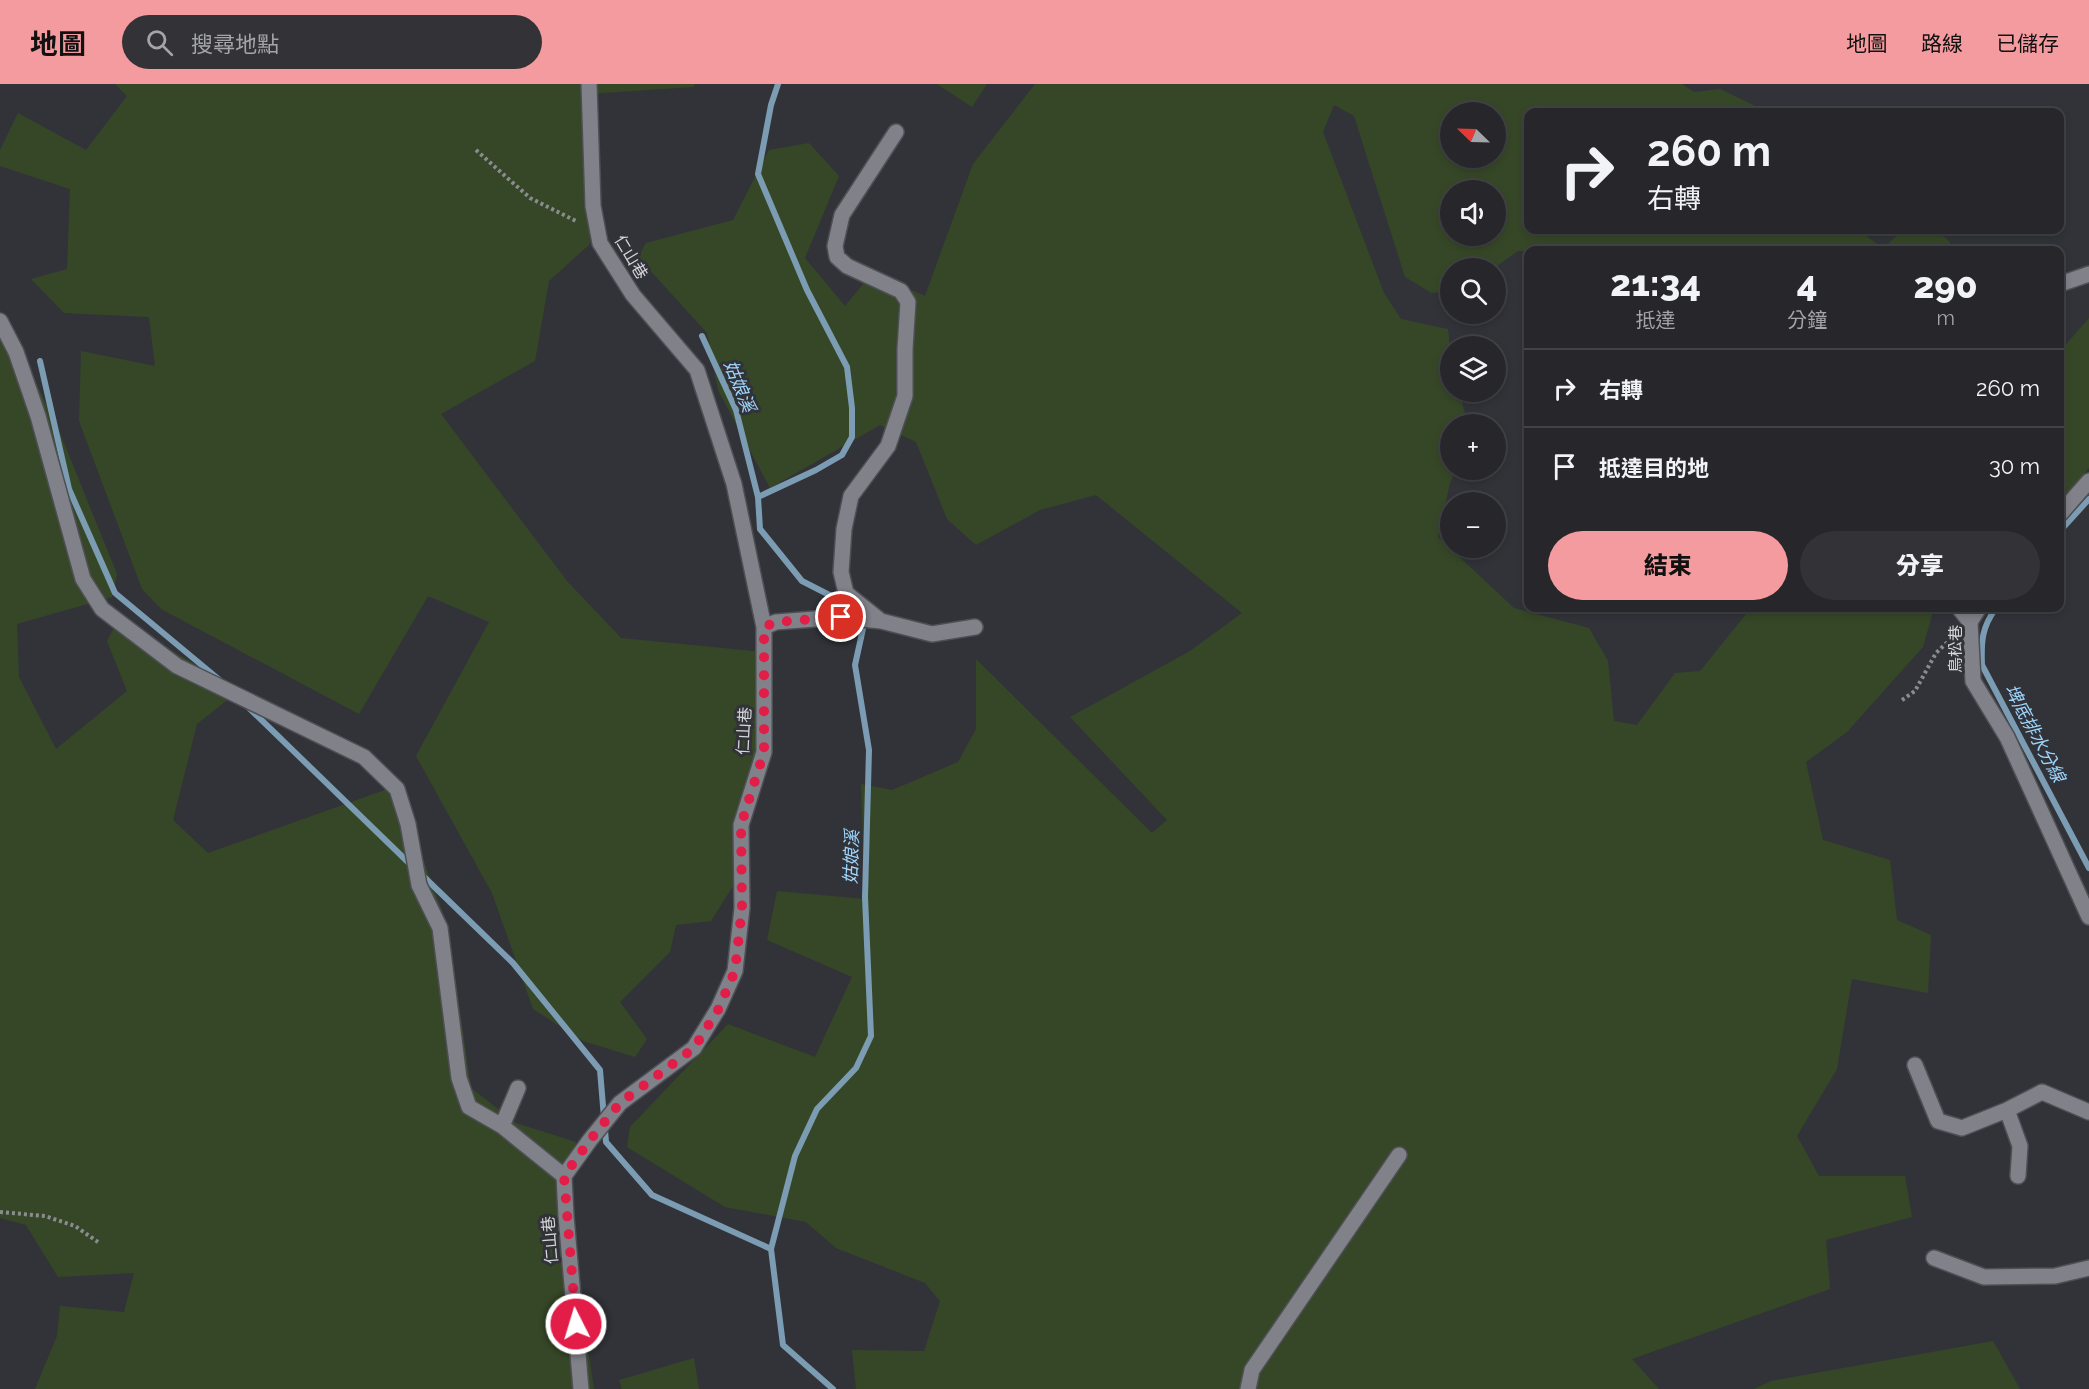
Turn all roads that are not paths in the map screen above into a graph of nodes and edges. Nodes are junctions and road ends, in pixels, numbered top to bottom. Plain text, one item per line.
1 (589, 84) edge
2 (896, 132) dead end
3 (2089, 274) edge
4 (2064, 283) edge
5 (0, 321) edge
6 (2089, 481) edge
7 (2064, 509) edge
8 (1962, 612) edge
9 (1976, 612) edge
10 (881, 621) junction
11 (1970, 622) junction
12 (764, 627) junction
13 (975, 627) dead end
14 (2089, 917) edge
15 (1914, 1065) dead end
16 (518, 1089) dead end
17 (2007, 1110) junction
18 (2089, 1112) edge
19 (502, 1126) junction
20 (1399, 1155) dead end
21 (564, 1176) junction
22 (2018, 1176) dead end
23 (1934, 1258) dead end
24 (2089, 1268) edge
25 (581, 1389) edge
26 (1248, 1389) edge

1 - 12 lane, 仁山巷
2 - 10 lane
3 - 4 lane
5 - 19 lane
6 - 7 lane
8 - 11 lane
9 - 11 lane, 鳥松巷
10 - 12 lane
10 - 13 lane
11 - 14 lane, 鳥松巷
12 - 21 lane, 仁山巷
15 - 17 lane
16 - 19 lane
17 - 18 lane
17 - 22 lane
19 - 21 lane
20 - 26 lane
21 - 25 lane, 仁山巷
23 - 24 lane

